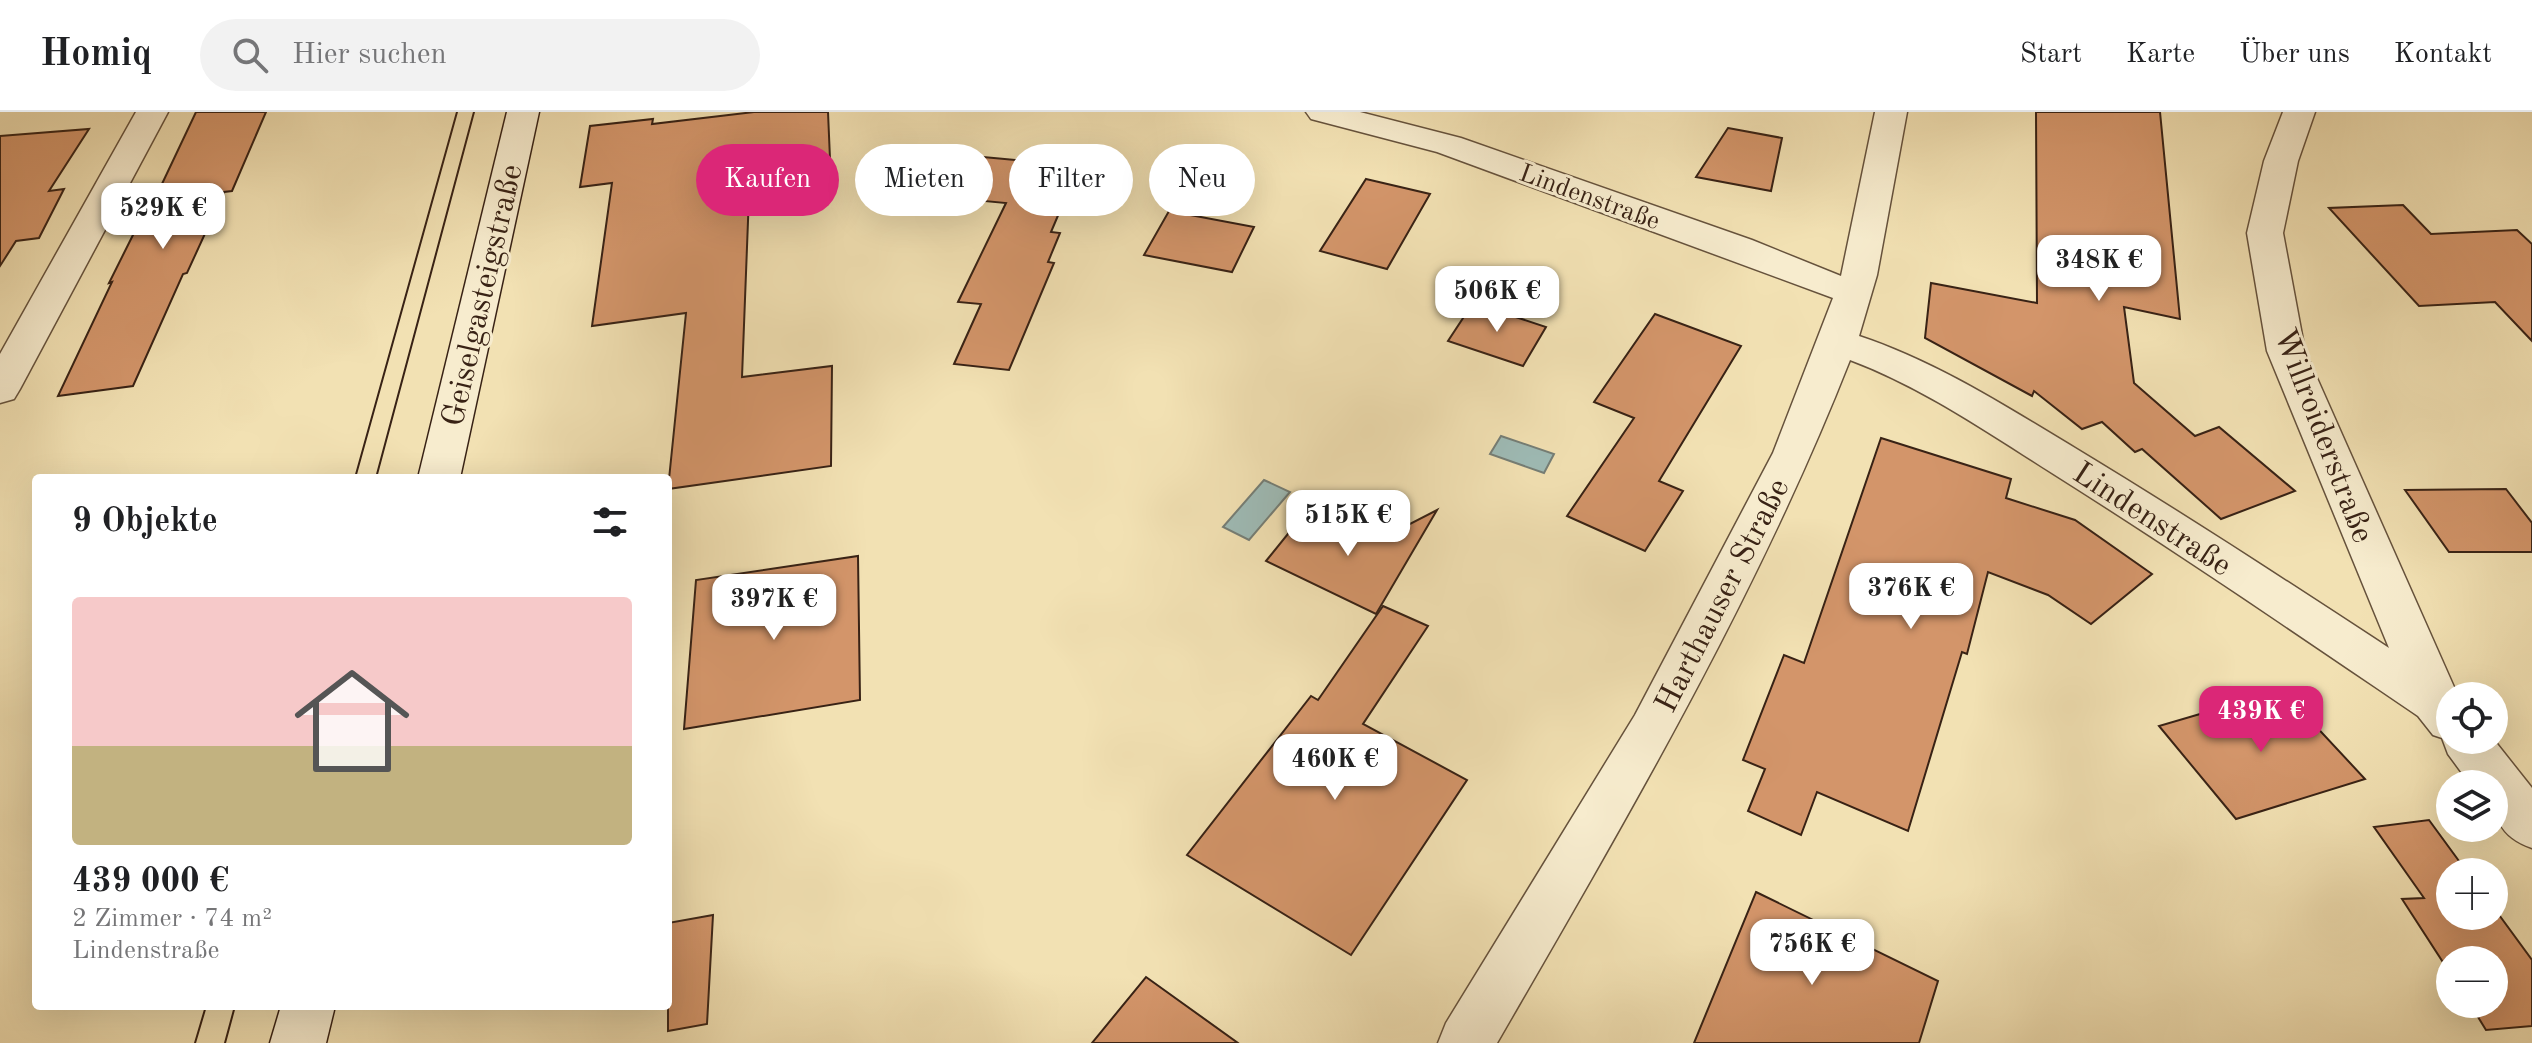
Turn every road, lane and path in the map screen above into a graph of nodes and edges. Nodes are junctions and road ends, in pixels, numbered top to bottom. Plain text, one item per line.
1 (152, 112) edge
2 (523, 112) edge
3 (1322, 112) edge
4 (1891, 112) edge
5 (2299, 112) edge
6 (1854, 292) junction
7 (1838, 342) junction
8 (0, 389) edge
9 (440, 474) edge
10 (2436, 696) edge
11 (2436, 707) edge
12 (2476, 754) edge
13 (2532, 826) edge
14 (307, 1010) edge
15 (298, 1043) edge
16 (1466, 1043) edge

1 - 8 street
2 - 9 street, Geiselgasteigstraße
3 - 6 street, Lindenstraße
4 - 6 street, Harthauser Straße
5 - 10 street, Willroiderstraße
6 - 7 street, Harthauser Straße
7 - 11 street, Lindenstraße
7 - 16 street, Harthauser Straße
12 - 13 street
14 - 15 street

